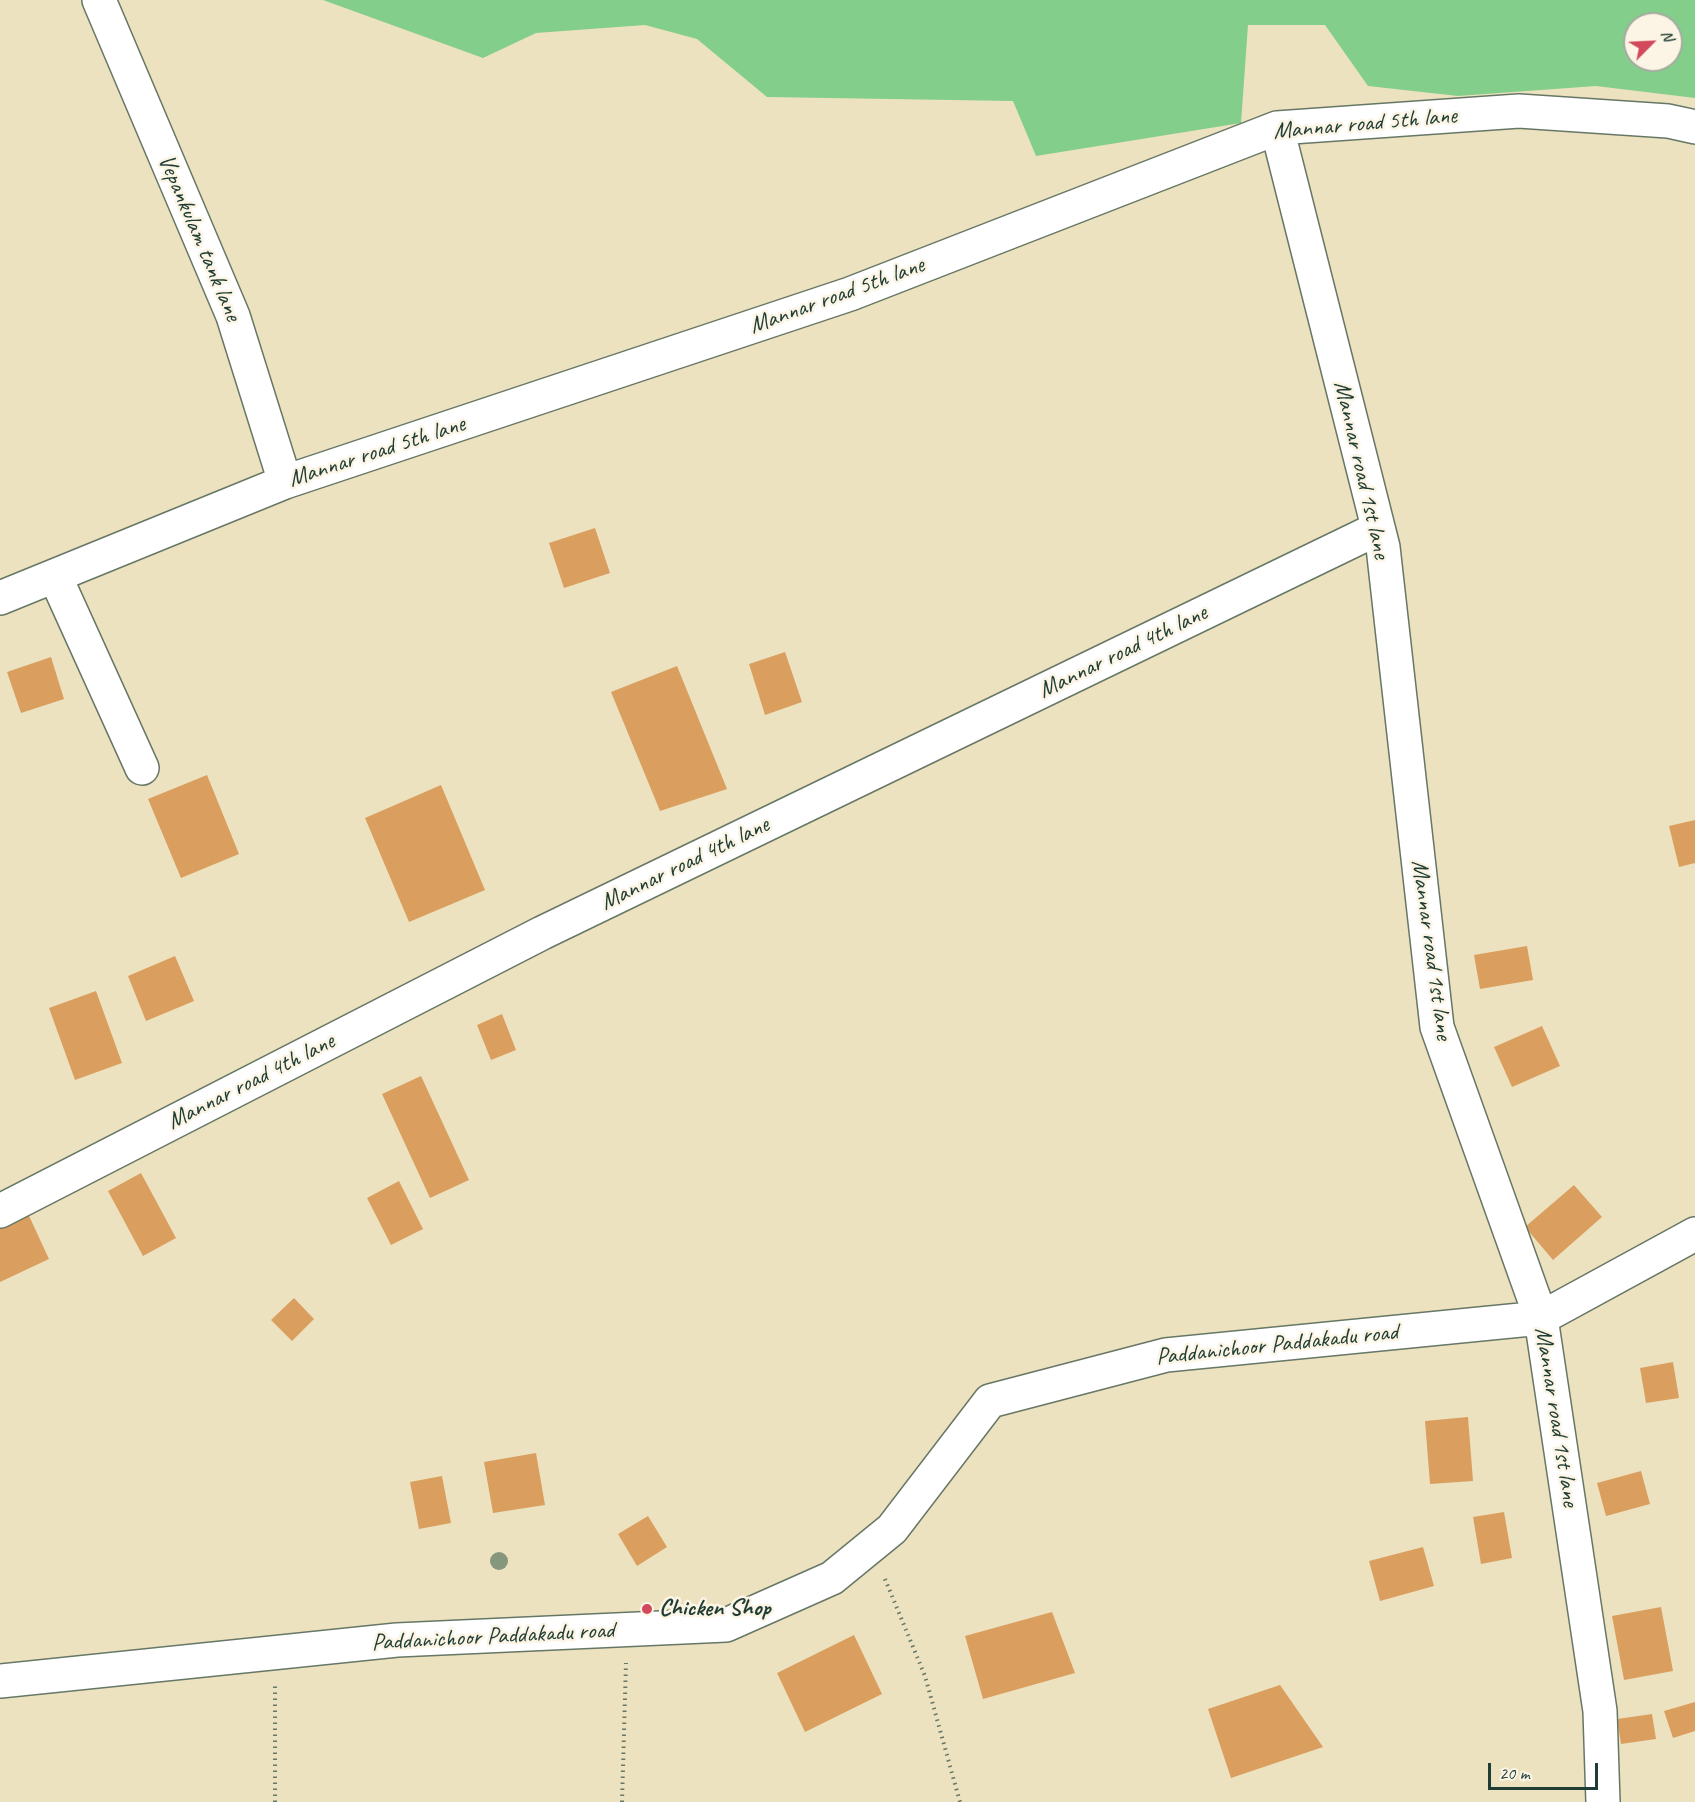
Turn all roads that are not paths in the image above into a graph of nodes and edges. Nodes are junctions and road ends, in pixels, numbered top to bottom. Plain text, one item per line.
1 (99, 0) edge
2 (1695, 127) edge
3 (1277, 128) junction
4 (285, 482) junction
5 (1377, 529) junction
6 (55, 576) junction
7 (0, 598) edge
8 (142, 768) dead end
9 (0, 1211) edge
10 (1695, 1234) edge
11 (1541, 1318) junction
12 (0, 1681) edge
13 (1603, 1802) edge

1 - 4 street, Vepankulam tank lane
2 - 3 street, Mannar road 5th lane
3 - 4 street, Mannar road 5th lane
3 - 5 street, Mannar road 1st lane
4 - 6 street, Mannar road 5th lane
5 - 9 street, Mannar road 4th lane
5 - 11 street, Mannar road 1st lane
6 - 7 street, Mannar road 5th lane
6 - 8 street
10 - 11 street, Paddanichoor Paddakadu road
11 - 12 street, Paddanichoor Paddakadu road
11 - 13 street, Mannar road 1st lane

